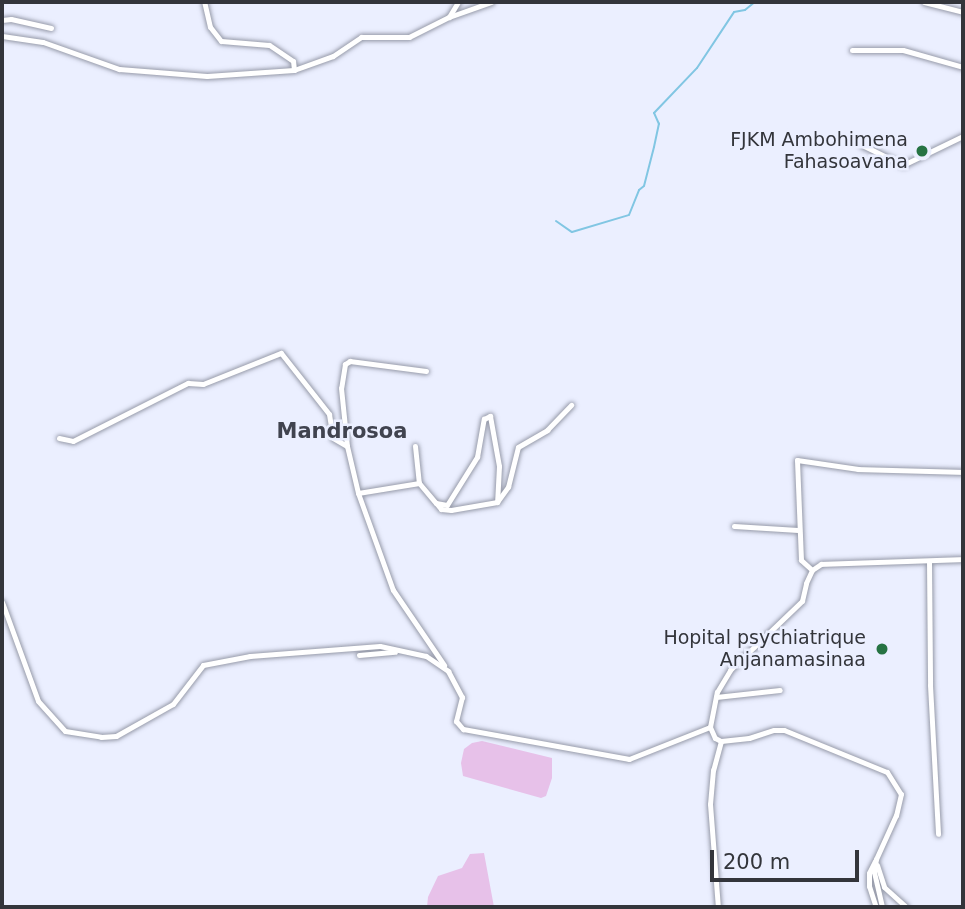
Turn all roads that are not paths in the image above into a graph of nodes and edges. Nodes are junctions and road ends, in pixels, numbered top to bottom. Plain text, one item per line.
1 (204, 2) edge
2 (458, 2) edge
3 (491, 2) edge
4 (924, 2) edge
5 (963, 12) edge
6 (449, 17) junction
7 (2, 20) edge
8 (51, 28) dead end
9 (2, 36) edge
10 (852, 50) dead end
11 (963, 67) edge
12 (294, 70) junction
13 (963, 136) edge
14 (862, 145) dead end
15 (426, 372) dead end
16 (571, 405) dead end
17 (59, 438) dead end
18 (347, 446) junction
19 (415, 446) dead end
20 (963, 472) edge
21 (419, 483) junction
22 (358, 493) junction
23 (497, 502) junction
24 (436, 503) junction
25 (734, 526) dead end
26 (798, 530) junction
27 (963, 559) edge
28 (929, 561) junction
29 (812, 570) junction
30 (2, 602) edge
31 (402, 651) junction
32 (359, 656) dead end
33 (448, 671) junction
34 (780, 690) dead end
35 (716, 696) junction
36 (710, 727) junction
37 (721, 741) junction
38 (938, 834) dead end
39 (876, 859) junction
40 (718, 907) edge
41 (876, 907) edge
42 (882, 907) edge
43 (906, 907) edge

1 - 12 street
2 - 6 street
3 - 6 street
4 - 5 street
6 - 12 street
7 - 8 street
9 - 12 street
10 - 11 street
13 - 14 street
15 - 18 street
16 - 23 street
17 - 18 street
18 - 22 street
19 - 21 street
20 - 26 street
21 - 22 street
21 - 24 street
22 - 33 street
23 - 24 street
23 - 24 street
25 - 26 street
26 - 29 street
27 - 28 street
28 - 29 street
28 - 38 street
29 - 35 street
30 - 31 street
31 - 32 street
31 - 33 street
33 - 36 street
34 - 35 street
35 - 36 street
36 - 37 street
37 - 39 street
37 - 40 street
39 - 41 street
39 - 42 street
39 - 43 street

